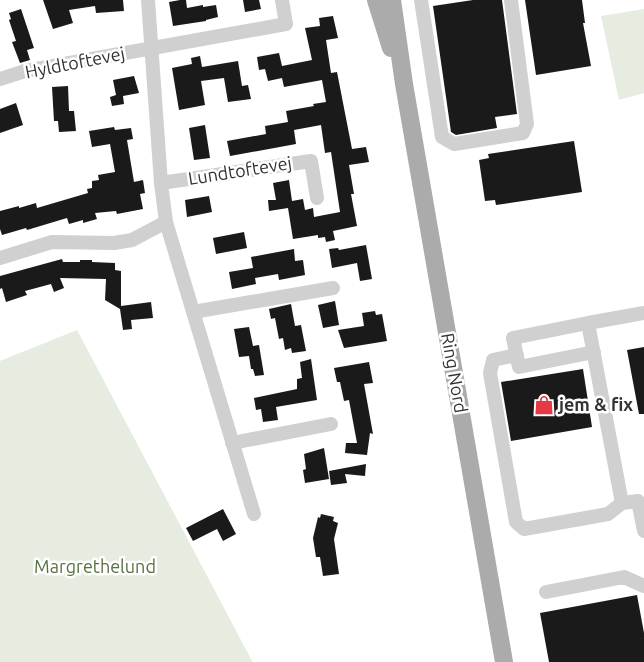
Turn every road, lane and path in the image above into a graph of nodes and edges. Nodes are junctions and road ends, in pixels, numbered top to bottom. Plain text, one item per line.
1 (148, 0) edge
2 (282, 0) edge
3 (376, 0) edge
4 (392, 0) edge
5 (421, 0) edge
6 (511, 0) edge
7 (151, 48) junction
8 (0, 79) edge
9 (404, 84) junction
10 (161, 183) junction
11 (317, 198) dead end
12 (166, 222) junction
13 (0, 258) edge
14 (333, 288) dead end
15 (193, 312) junction
16 (644, 313) edge
17 (588, 323) junction
18 (594, 352) junction
19 (517, 355) junction
20 (331, 424) dead end
21 (232, 443) junction
22 (622, 503) junction
23 (254, 514) dead end
24 (644, 532) edge
25 (644, 586) edge
26 (546, 592) dead end
27 (504, 662) edge

1 - 7 street
2 - 7 street
3 - 9 main road, Ring Nord
4 - 9 main road, Ring Nord
5 - 6 street
7 - 8 street, Hyldtoftevej
7 - 10 street
9 - 27 main road, Ring Nord
10 - 11 street, Lundtoftevej
10 - 12 street
12 - 13 street
12 - 15 street
14 - 15 street
15 - 21 street
16 - 17 street
17 - 18 street
17 - 19 street
18 - 19 street
18 - 22 street
19 - 22 street
20 - 21 street
21 - 23 street
22 - 24 street
25 - 26 street

